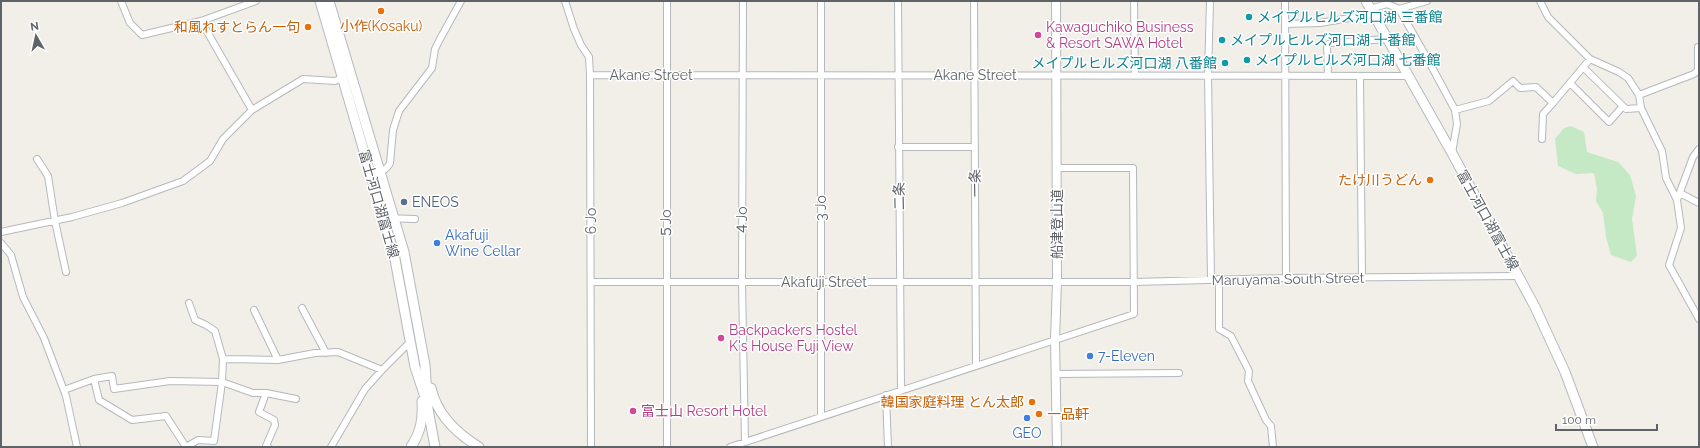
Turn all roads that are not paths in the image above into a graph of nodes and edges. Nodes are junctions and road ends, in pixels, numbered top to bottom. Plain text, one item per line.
1 (121, 1) edge
2 (256, 1) edge
3 (320, 1) edge
4 (329, 1) edge
5 (461, 1) edge
6 (565, 1) edge
7 (667, 1) edge
8 (743, 1) edge
9 (821, 1) edge
10 (898, 1) edge
11 (974, 1) edge
12 (1056, 1) edge
13 (1134, 1) edge
14 (1210, 1) edge
15 (1285, 1) edge
16 (1427, 1) edge
17 (1540, 1) edge
18 (1387, 2) edge
19 (1370, 8) edge
20 (1399, 9) junction
21 (201, 22) junction
22 (1285, 24) junction
23 (1387, 39) junction
24 (1698, 47) dead end
25 (1590, 59) junction
26 (1584, 68) junction
27 (590, 75) junction
28 (667, 75) junction
29 (742, 75) junction
30 (899, 75) junction
31 (974, 75) junction
32 (1056, 75) junction
33 (1135, 75) junction
34 (1208, 75) junction
35 (821, 76) junction
36 (1285, 76) junction
37 (1328, 76) junction
38 (1360, 76) junction
39 (1408, 76) junction
40 (343, 78) junction
41 (1570, 83) junction
42 (1640, 95) junction
43 (1554, 102) junction
44 (1623, 106) junction
45 (1641, 108) junction
46 (252, 110) junction
47 (1455, 110) junction
48 (1542, 138) dead end
49 (898, 147) junction
50 (975, 147) junction
51 (1699, 149) edge
52 (1452, 153) junction
53 (37, 159) dead end
54 (1056, 168) junction
55 (380, 172) junction
56 (370, 174) junction
57 (1680, 193) junction
58 (1677, 200) junction
59 (1699, 203) edge
60 (383, 218) junction
61 (394, 219) junction
62 (415, 219) dead end
63 (55, 221) junction
64 (1, 232) edge
65 (1, 243) edge
66 (66, 272) dead end
67 (1519, 276) junction
68 (1286, 278) junction
69 (1362, 278) junction
70 (1211, 279) junction
71 (1219, 279) junction
72 (976, 281) junction
73 (1057, 281) junction
74 (591, 282) junction
75 (666, 282) junction
76 (742, 282) junction
77 (821, 282) junction
78 (900, 282) junction
79 (1134, 282) junction
80 (190, 303) dead end
81 (302, 308) dead end
82 (254, 310) dead end
83 (1699, 319) edge
84 (420, 339) junction
85 (1055, 340) junction
86 (410, 341) junction
87 (326, 353) junction
88 (223, 359) junction
89 (278, 360) junction
90 (425, 365) junction
91 (976, 365) junction
92 (416, 367) junction
93 (382, 370) junction
94 (1179, 373) dead end
95 (1055, 374) junction
96 (94, 379) junction
97 (222, 382) junction
98 (64, 390) junction
99 (901, 390) junction
100 (266, 393) junction
101 (886, 395) junction
102 (296, 399) dead end
103 (428, 409) junction
104 (821, 416) junction
105 (745, 442) junction
106 (77, 447) edge
107 (268, 447) edge
108 (331, 447) edge
109 (411, 447) edge
110 (435, 447) edge
111 (479, 447) edge
112 (591, 447) edge
113 (667, 447) edge
114 (730, 447) edge
115 (888, 447) edge
116 (1057, 447) edge
117 (1273, 447) edge
118 (1592, 447) edge

1 - 21 street
2 - 21 street
3 - 40 main road, 富士河口湖富士線
4 - 55 main road, 富士河口湖富士線
5 - 55 street
6 - 27 street, 6 Jo
7 - 28 street, ５Jo
8 - 29 street, ４Jo
9 - 35 street, 3 Jo
10 - 30 street, 二条
11 - 31 street, 一条
12 - 32 street, 船津登山道
13 - 33 street
14 - 34 street
15 - 22 street
16 - 20 street
17 - 25 street
18 - 19 street
18 - 20 street
19 - 22 street
19 - 23 main road, 富士河口湖富士線
20 - 47 street
21 - 46 street
22 - 36 street
23 - 37 street
23 - 39 main road, 富士河口湖富士線
24 - 42 street
25 - 26 street
25 - 42 street
26 - 41 street
26 - 44 street
27 - 28 street, Akane Street
27 - 74 street, 6 Jo
28 - 29 street, Akane Street
28 - 75 street, ５Jo
29 - 35 street, Akane Street
29 - 76 street, ４Jo
30 - 31 street, Akane Street
30 - 35 street, Akane Street
30 - 49 street, 二条
31 - 32 street, Akane Street
31 - 50 street, 一条
32 - 33 street, Akane Street
32 - 54 street, 船津登山道
33 - 34 street, Akane Street
34 - 36 street, Akane Street
34 - 70 street
35 - 77 street, 3 Jo
36 - 37 street, Akane Street
36 - 68 street
37 - 38 street, Akane Street
38 - 39 street, Akane Street
38 - 69 street
39 - 52 main road, 富士河口湖富士線
40 - 46 street
40 - 56 main road, 富士河口湖富士線
41 - 43 street
41 - 44 street
42 - 45 street
43 - 47 street
43 - 48 street
44 - 45 street
45 - 58 street
46 - 63 street
47 - 52 street
49 - 50 street
49 - 78 street, 二条
50 - 72 street, 一条
51 - 57 street
52 - 67 main road, 富士河口湖富士線
53 - 63 street
54 - 73 street, 船津登山道
54 - 79 street
55 - 56 street
55 - 61 main road, 富士河口湖富士線
56 - 60 main road, 富士河口湖富士線
57 - 58 street
57 - 59 street
58 - 83 street
60 - 61 street
60 - 86 main road, 富士河口湖富士線
61 - 62 street
61 - 84 main road, 富士河口湖富士線
63 - 64 street
63 - 66 street
65 - 98 street
67 - 69 street, Maruyama South Street
67 - 118 main road, 富士河口湖富士線
68 - 69 street, Maruyama South Street
68 - 71 street, Maruyama South Street
70 - 71 street, Maruyama South Street
70 - 79 street, Maruyama South Street
71 - 117 street
72 - 73 street, Akafuji Street
72 - 78 street, Akafuji Street
72 - 91 street, 一条
73 - 79 street, Maruyama South Street
73 - 85 street, 船津登山道
74 - 75 street, Akafuji Street
74 - 112 street, 6 Jo
75 - 76 street, Akafuji Street
75 - 113 street, ５Jo
76 - 77 street, Akafuji Street
76 - 105 street, ４Jo
77 - 78 street, Akafuji Street
77 - 104 street, 3 Jo
78 - 99 street, 二条
79 - 85 street
80 - 88 street
81 - 87 street
82 - 89 street
84 - 86 street
84 - 90 main road, 富士河口湖富士線
85 - 91 street
85 - 95 street, 船津登山道
86 - 92 main road, 富士河口湖富士線
86 - 93 street
87 - 89 street
87 - 93 street
88 - 89 street
88 - 97 street
90 - 103 main road, 富士河口湖富士線
90 - 111 main road
91 - 99 street
92 - 103 main road, 富士河口湖富士線
92 - 109 main road
93 - 108 street
94 - 95 street
95 - 116 street, 船津登山道
96 - 97 street
96 - 97 street
96 - 98 street
97 - 100 street
98 - 106 street
99 - 101 street
100 - 102 street
100 - 107 street
101 - 104 street
101 - 115 street
103 - 110 main road, 富士河口湖富士線
104 - 105 street
105 - 114 street

